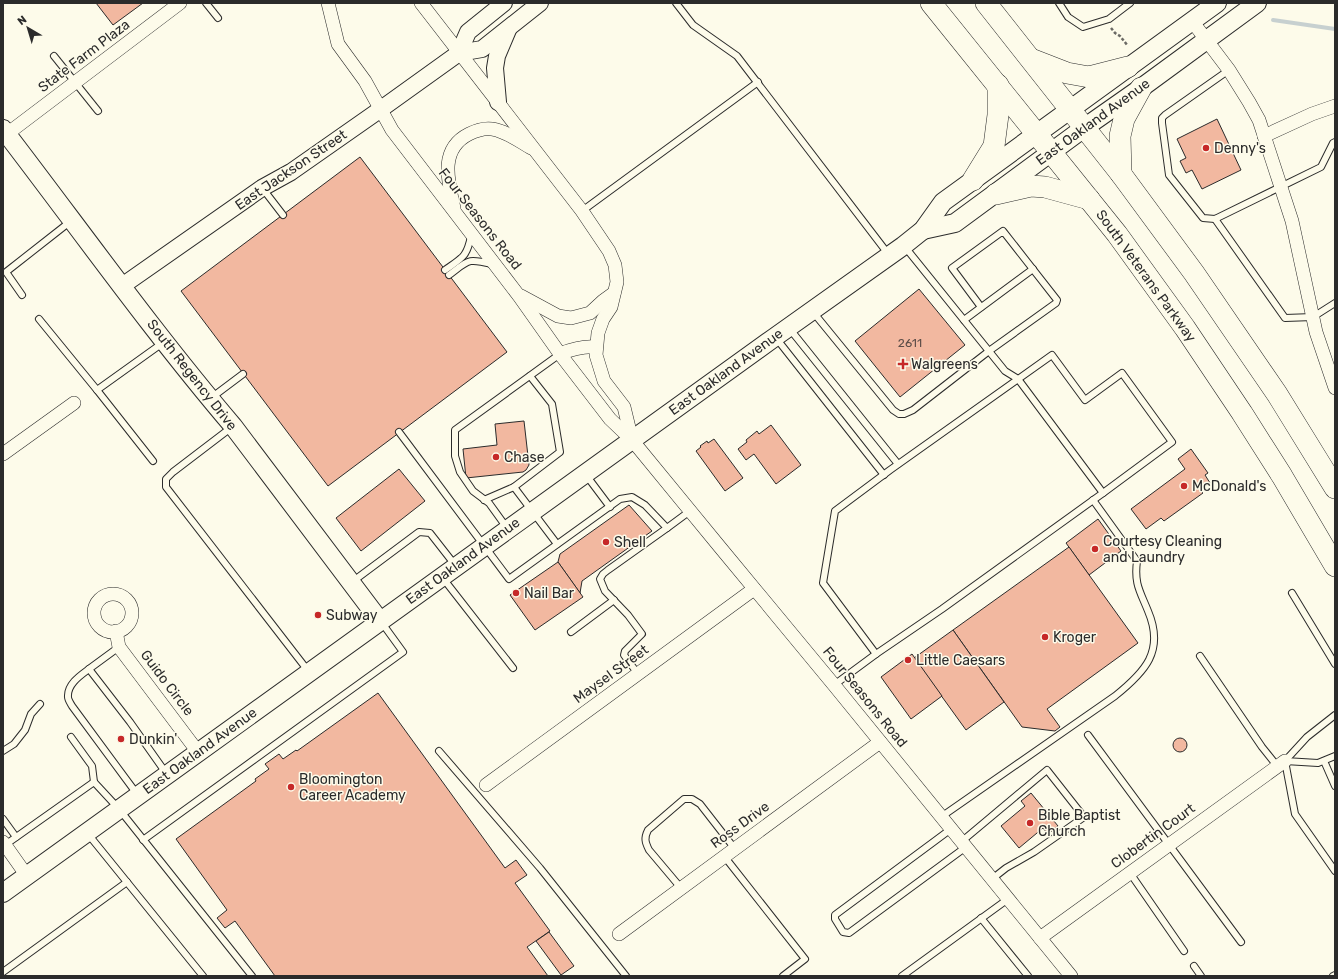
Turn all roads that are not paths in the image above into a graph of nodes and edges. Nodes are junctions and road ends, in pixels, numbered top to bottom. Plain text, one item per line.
1 (180, 3) edge
2 (206, 3) edge
3 (328, 3) edge
4 (421, 3) edge
5 (504, 3) edge
6 (540, 3) edge
7 (676, 3) edge
8 (931, 3) edge
9 (986, 3) edge
10 (1059, 3) edge
11 (1130, 3) edge
12 (1217, 3) edge
13 (1257, 3) edge
14 (218, 18) dead end
15 (1192, 21) junction
16 (509, 26) junction
17 (1206, 40) junction
18 (459, 53) junction
19 (54, 56) dead end
20 (1031, 59) junction
21 (1128, 67) junction
22 (1229, 70) junction
23 (75, 82) junction
24 (758, 82) junction
25 (998, 85) junction
26 (1141, 88) junction
27 (498, 102) junction
28 (1335, 106) edge
29 (381, 110) junction
30 (98, 111) dead end
31 (1070, 111) junction
32 (1084, 128) junction
33 (5, 131) edge
34 (1037, 134) junction
35 (1264, 136) junction
36 (1335, 142) edge
37 (536, 151) junction
38 (1052, 152) junction
39 (1120, 174) junction
40 (973, 180) junction
41 (1281, 187) junction
42 (262, 188) junction
43 (996, 194) junction
44 (1089, 199) junction
45 (582, 211) junction
46 (455, 212) junction
47 (283, 215) dead end
48 (1215, 219) junction
49 (73, 220) junction
50 (923, 230) junction
51 (472, 234) junction
52 (897, 251) junction
53 (496, 265) junction
54 (1032, 269) junction
55 (122, 286) junction
56 (614, 293) junction
57 (22, 295) dead end
58 (519, 296) junction
59 (1335, 304) edge
60 (982, 307) junction
61 (812, 311) junction
62 (1313, 317) junction
63 (39, 319) dead end
64 (964, 320) junction
65 (782, 332) junction
66 (165, 341) junction
67 (596, 347) junction
68 (989, 351) junction
69 (560, 354) junction
70 (243, 374) dead end
71 (530, 376) junction
72 (1018, 379) junction
73 (1335, 388) edge
74 (97, 390) junction
75 (209, 399) junction
76 (74, 403) dead end
77 (233, 426) junction
78 (399, 432) dead end
79 (632, 440) junction
80 (3, 454) edge
81 (153, 461) dead end
82 (898, 464) junction
83 (585, 474) junction
84 (884, 474) junction
85 (514, 487) junction
86 (1335, 488) edge
87 (1103, 493) junction
88 (484, 500) junction
89 (1093, 500) junction
90 (610, 507) junction
91 (532, 512) junction
92 (690, 512) junction
93 (667, 528) junction
94 (508, 529) junction
95 (557, 544) junction
96 (484, 546) junction
97 (1335, 566) edge
98 (449, 572) junction
99 (351, 583) junction
100 (754, 589) junction
101 (1292, 593) dead end
102 (614, 600) junction
103 (380, 622) junction
104 (116, 632) dead end
105 (571, 632) dead end
106 (119, 647) junction
107 (876, 654) junction
108 (1200, 656) dead end
109 (1335, 664) edge
110 (513, 668) dead end
111 (90, 669) junction
112 (310, 672) junction
113 (638, 674) junction
114 (834, 685) junction
115 (40, 704) dead end
116 (1335, 715) edge
117 (1088, 735) dead end
118 (72, 737) dead end
119 (880, 742) junction
120 (439, 750) dead end
121 (3, 751) edge
122 (198, 752) junction
123 (1335, 756) edge
124 (1324, 761) junction
125 (1281, 764) junction
126 (167, 774) junction
127 (94, 782) junction
128 (486, 785) dead end
129 (1335, 786) edge
130 (138, 796) junction
131 (119, 809) junction
132 (941, 817) junction
133 (3, 819) edge
134 (951, 829) junction
135 (86, 832) junction
136 (143, 840) junction
137 (8, 841) edge
138 (964, 844) junction
139 (1169, 845) junction
140 (735, 848) junction
141 (724, 856) junction
142 (1335, 870) edge
143 (1130, 873) junction
144 (27, 876) junction
145 (992, 880) junction
146 (127, 882) junction
147 (681, 888) junction
148 (3, 893) edge
149 (1008, 899) junction
150 (981, 918) junction
151 (619, 934) dead end
152 (1040, 938) junction
153 (1241, 942) dead end
154 (1184, 951) dead end
155 (1194, 966) dead end
156 (3, 972) edge
157 (203, 976) edge
158 (252, 976) edge
159 (626, 976) edge
160 (783, 976) edge
161 (902, 976) edge
162 (1028, 976) edge
163 (1071, 976) edge
164 (1201, 976) edge

1 - 23 street, State Farm Plaza
2 - 14 lane
3 - 29 street, Four Seasons Road
4 - 18 street, Four Seasons Road
5 - 18 street
6 - 16 street, East Jackson Street
7 - 24 lane
8 - 25 highway, South Veterans Parkway
9 - 20 highway
10 - 11 lane
12 - 15 main road, East Oakland Avenue
13 - 17 main road, East Oakland Avenue
15 - 17 street
15 - 21 main road, East Oakland Avenue
16 - 18 street, East Jackson Street
16 - 27 street
17 - 22 street
17 - 26 main road, East Oakland Avenue
18 - 27 street, Four Seasons Road
18 - 29 street, East Jackson Street
19 - 23 lane
20 - 21 highway
20 - 31 highway
21 - 31 main road, East Oakland Avenue
22 - 35 street
22 - 48 lane
23 - 30 lane
23 - 33 street, State Farm Plaza
24 - 45 lane
24 - 52 lane
25 - 34 highway, South Veterans Parkway
25 - 40 highway
26 - 32 main road, East Oakland Avenue
26 - 39 highway
27 - 37 street, Four Seasons Road
28 - 35 street
29 - 42 street, East Jackson Street
29 - 46 street, Four Seasons Road
31 - 32 highway
31 - 34 main road, East Oakland Avenue
32 - 38 main road, East Oakland Avenue
32 - 39 highway
33 - 49 main road, South Regency Drive
34 - 38 highway, South Veterans Parkway
34 - 40 main road, East Oakland Avenue
35 - 41 street
36 - 41 lane
37 - 45 street, Four Seasons Road
37 - 46 street
38 - 43 main road, East Oakland Avenue
38 - 44 highway, South Veterans Parkway
39 - 86 highway
40 - 50 main road, East Oakland Avenue
41 - 48 lane
41 - 62 street
42 - 47 lane
42 - 55 street, East Jackson Street
43 - 44 highway
43 - 50 main road, East Oakland Avenue
44 - 97 highway, South Veterans Parkway
45 - 56 street, Four Seasons Road
46 - 51 street, Four Seasons Road
48 - 62 lane
49 - 55 main road, South Regency Drive
49 - 57 lane
50 - 52 main road, East Oakland Avenue
51 - 53 street, Four Seasons Road
51 - 53 lane
52 - 61 main road, East Oakland Avenue
52 - 64 lane
53 - 58 street, Four Seasons Road
54 - 60 lane
54 - 60 lane
54 - 68 lane
55 - 66 main road, South Regency Drive
56 - 58 street
56 - 67 street, Four Seasons Road
58 - 69 street, Four Seasons Road
59 - 62 lane
60 - 64 lane
61 - 65 main road, East Oakland Avenue
61 - 68 lane
62 - 73 street
63 - 74 lane
64 - 68 lane
65 - 79 main road, East Oakland Avenue
65 - 82 lane
65 - 84 lane
66 - 74 lane
66 - 75 main road, South Regency Drive
67 - 69 street
67 - 79 street, Four Seasons Road
68 - 72 lane
69 - 71 lane
69 - 79 street, Four Seasons Road
70 - 75 lane
71 - 85 lane
71 - 88 lane
72 - 82 lane
72 - 87 lane
72 - 87 lane
74 - 81 lane
75 - 77 main road, South Regency Drive
76 - 80 street
77 - 99 main road, South Regency Drive
77 - 112 lane
78 - 96 lane
79 - 83 main road, East Oakland Avenue
79 - 92 street, Four Seasons Road
82 - 84 lane
83 - 90 lane
83 - 91 main road, East Oakland Avenue
84 - 107 lane
85 - 88 lane
85 - 91 lane
87 - 89 lane
88 - 94 lane
89 - 107 lane
89 - 132 lane
90 - 93 lane
90 - 95 lane
91 - 94 main road, East Oakland Avenue
91 - 95 lane
92 - 93 lane
92 - 100 street, Four Seasons Road
93 - 102 lane
94 - 96 main road, East Oakland Avenue
95 - 96 lane
96 - 98 main road, East Oakland Avenue
98 - 99 lane
98 - 103 main road, East Oakland Avenue
98 - 110 lane
99 - 103 main road, South Regency Drive
100 - 113 street, Maysel Street
100 - 114 street, Four Seasons Road
101 - 109 lane
102 - 105 lane
102 - 113 lane
103 - 112 main road, East Oakland Avenue
103 - 136 lane
104 - 106 street, Guido Circle
106 - 111 lane
106 - 122 street, Guido Circle
107 - 114 lane
108 - 125 lane
111 - 126 lane
111 - 130 lane
112 - 122 main road, East Oakland Avenue
113 - 128 street, Maysel Street
114 - 119 street, Four Seasons Road
115 - 121 lane
116 - 125 lane
117 - 139 lane
118 - 127 lane
119 - 132 street, Four Seasons Road
119 - 140 street, Ross Drive
120 - 159 lane
122 - 126 main road, East Oakland Avenue
123 - 124 lane
124 - 125 lane
124 - 129 lane
125 - 139 street, Clobertin Court
125 - 142 lane
126 - 130 main road, East Oakland Avenue
127 - 131 lane
127 - 137 lane
130 - 131 main road, East Oakland Avenue
131 - 135 main road, East Oakland Avenue
131 - 136 lane
132 - 134 street, Four Seasons Road
133 - 137 lane
134 - 138 street, Four Seasons Road
134 - 138 lane
135 - 144 main road, East Oakland Avenue
135 - 146 lane
136 - 158 lane
137 - 144 street
138 - 145 street, Four Seasons Road
138 - 145 lane
139 - 143 street, Clobertin Court
139 - 153 lane
140 - 141 street, Ross Drive
140 - 147 lane
141 - 147 street, Ross Drive
141 - 160 lane
143 - 152 street, Clobertin Court
143 - 154 lane
144 - 148 main road, East Oakland Avenue
145 - 149 street, Four Seasons Road
146 - 156 lane
146 - 157 lane
147 - 151 street, Ross Drive
149 - 150 lane
149 - 152 street, Four Seasons Road
150 - 161 lane
150 - 162 lane
152 - 163 street, Four Seasons Road
155 - 164 lane

